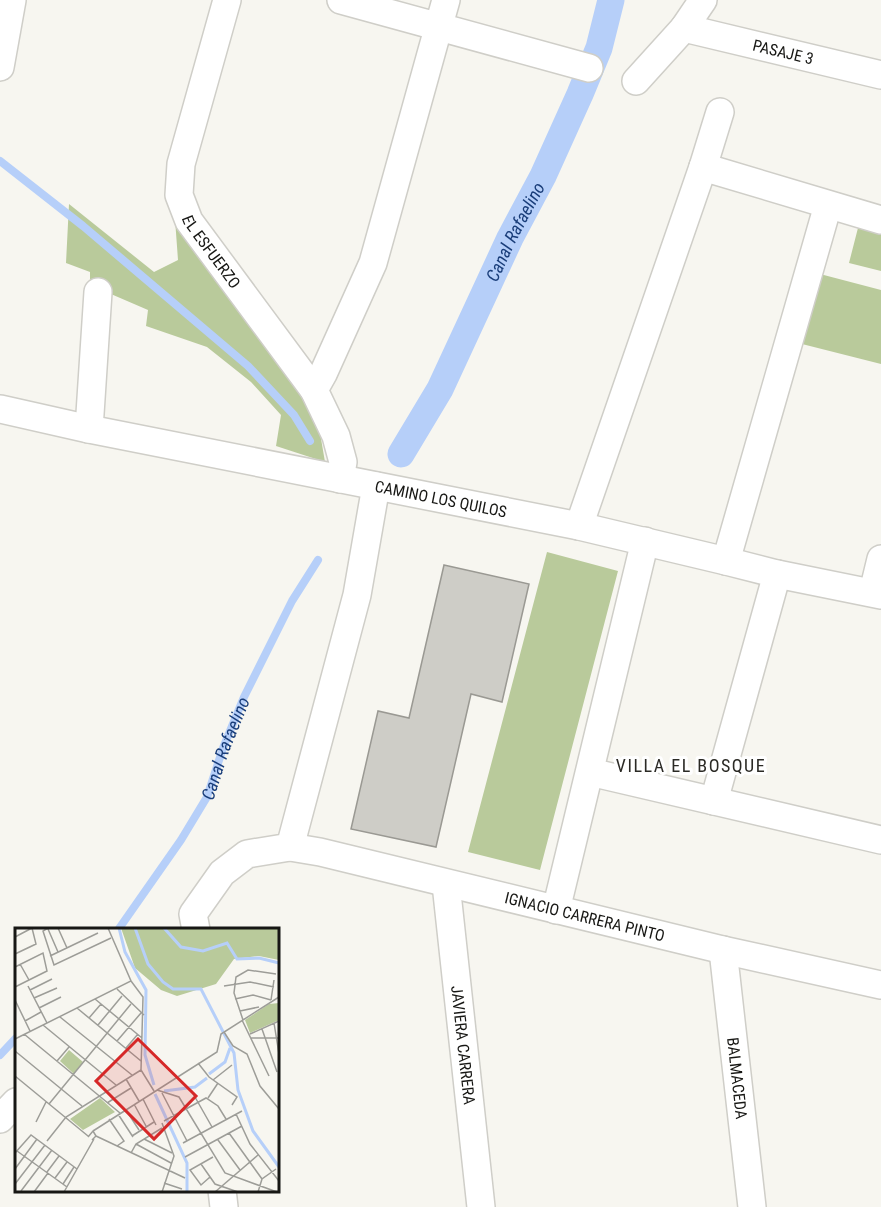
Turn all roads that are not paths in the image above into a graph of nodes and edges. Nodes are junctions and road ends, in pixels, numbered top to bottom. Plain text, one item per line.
1 (12, 0) edge
2 (227, 0) edge
3 (341, 0) edge
4 (446, 0) edge
5 (703, 0) edge
6 (438, 27) junction
7 (684, 28) junction
8 (0, 67) edge
9 (589, 68) dead end
10 (881, 75) edge
11 (636, 81) dead end
12 (720, 112) dead end
13 (703, 167) junction
14 (828, 205) junction
15 (881, 220) edge
16 (98, 292) dead end
17 (314, 390) junction
18 (0, 409) edge
19 (89, 429) junction
20 (340, 479) junction
21 (376, 486) junction
22 (579, 526) junction
23 (645, 541) junction
24 (881, 559) edge
25 (726, 561) junction
26 (777, 574) junction
27 (877, 594) edge
28 (590, 772) junction
29 (714, 801) junction
30 (881, 840) edge
31 (290, 847) junction
32 (446, 884) junction
33 (556, 910) junction
34 (196, 928) edge
35 (723, 950) junction
36 (881, 985) edge
37 (15, 1103) edge
38 (0, 1119) edge
39 (222, 1192) edge
40 (224, 1207) edge
41 (481, 1207) edge
42 (752, 1207) edge

1 - 8 street
2 - 17 street, EL ESFUERZO
3 - 6 street
4 - 6 street
5 - 7 street
6 - 9 street
6 - 17 street
7 - 10 street, PASAJE 3
7 - 11 street
12 - 13 street
13 - 14 street
13 - 22 street
14 - 15 street
14 - 25 street
16 - 19 street
17 - 20 street, EL ESFUERZO
18 - 19 street, CAMINO LOS QUILOS
19 - 20 street, CAMINO LOS QUILOS
20 - 21 street, CAMINO LOS QUILOS
21 - 22 street, CAMINO LOS QUILOS
21 - 31 street
22 - 23 street, CAMINO LOS QUILOS
23 - 25 street, CAMINO LOS QUILOS
23 - 28 street
24 - 27 street
25 - 26 street, CAMINO LOS QUILOS
26 - 27 street, CAMINO LOS QUILOS
26 - 29 street
28 - 29 street
28 - 33 street
29 - 30 street
31 - 32 street, IGNACIO CARRERA PINTO
31 - 34 street, IGNACIO CARRERA PINTO
32 - 33 street, IGNACIO CARRERA PINTO
32 - 41 street, JAVIERA CARRERA
33 - 35 street, IGNACIO CARRERA PINTO
35 - 36 street, IGNACIO CARRERA PINTO
35 - 42 street, BALMACEDA
37 - 38 street
39 - 40 street

